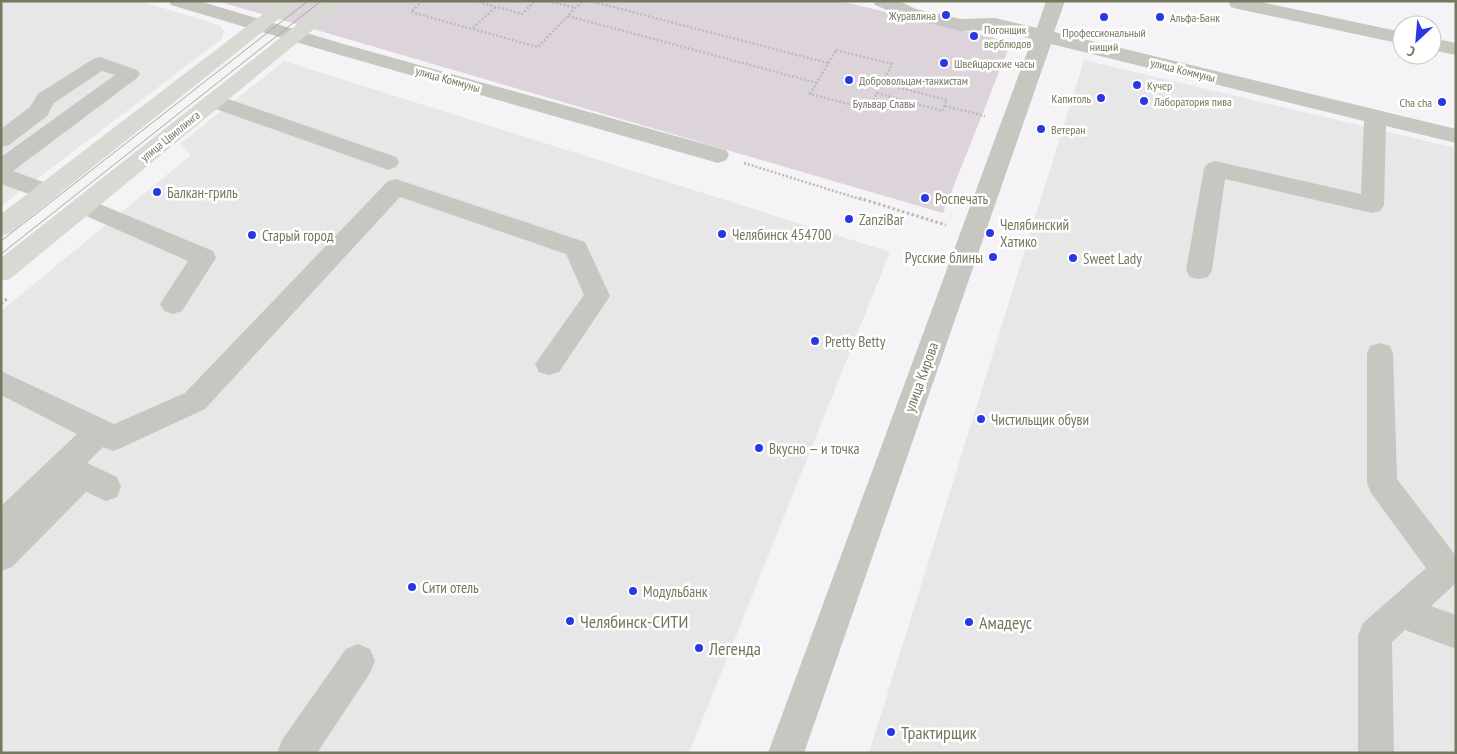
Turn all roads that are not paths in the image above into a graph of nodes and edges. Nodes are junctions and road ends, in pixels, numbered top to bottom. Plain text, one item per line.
1 (178, 1) edge
2 (292, 1) edge
3 (339, 1) edge
4 (1056, 1) edge
5 (885, 2) edge
6 (1238, 3) dead end
7 (260, 26) junction
8 (296, 36) junction
9 (1043, 36) junction
10 (1392, 36) edge
11 (1442, 46) edge
12 (1456, 49) edge
13 (214, 101) junction
14 (1375, 116) junction
15 (1456, 136) edge
16 (1, 140) edge
17 (718, 155) road end
18 (388, 162) dead end
19 (1, 168) edge
20 (1, 175) edge
21 (46, 192) junction
22 (84, 205) junction
23 (1, 227) edge
24 (1199, 270) dead end
25 (1, 272) edge
26 (173, 304) dead end
27 (1380, 354) dead end
28 (549, 364) dead end
29 (1, 382) edge
30 (99, 432) junction
31 (106, 487) dead end
32 (1, 527) edge
33 (1, 556) edge
34 (1451, 572) edge
35 (1401, 612) junction
36 (1456, 632) edge
37 (358, 661) dead end
38 (295, 753) edge
39 (786, 753) edge
40 (1376, 753) edge

1 - 7 street, улица Коммуны
2 - 7 main road
3 - 8 main road, улица Цвиллинга
4 - 9 street, улица Кирова
5 - 9 street, улица Коммуны
6 - 10 street
7 - 8 street, улица Коммуны
7 - 21 main road
8 - 13 main road, улица Цвиллинга
8 - 17 street, улица Коммуны
9 - 14 street, улица Коммуны
9 - 39 street, улица Кирова
11 - 12 street
13 - 18 street
13 - 22 main road, улица Цвиллинга
14 - 15 street, улица Коммуны
14 - 24 street
16 - 19 street
20 - 21 street
21 - 23 main road
22 - 25 main road, улица Цвиллинга
22 - 26 street
27 - 34 street
28 - 30 street
29 - 30 street
30 - 32 street
31 - 33 street
34 - 35 street
35 - 36 street
35 - 40 street
37 - 38 street

